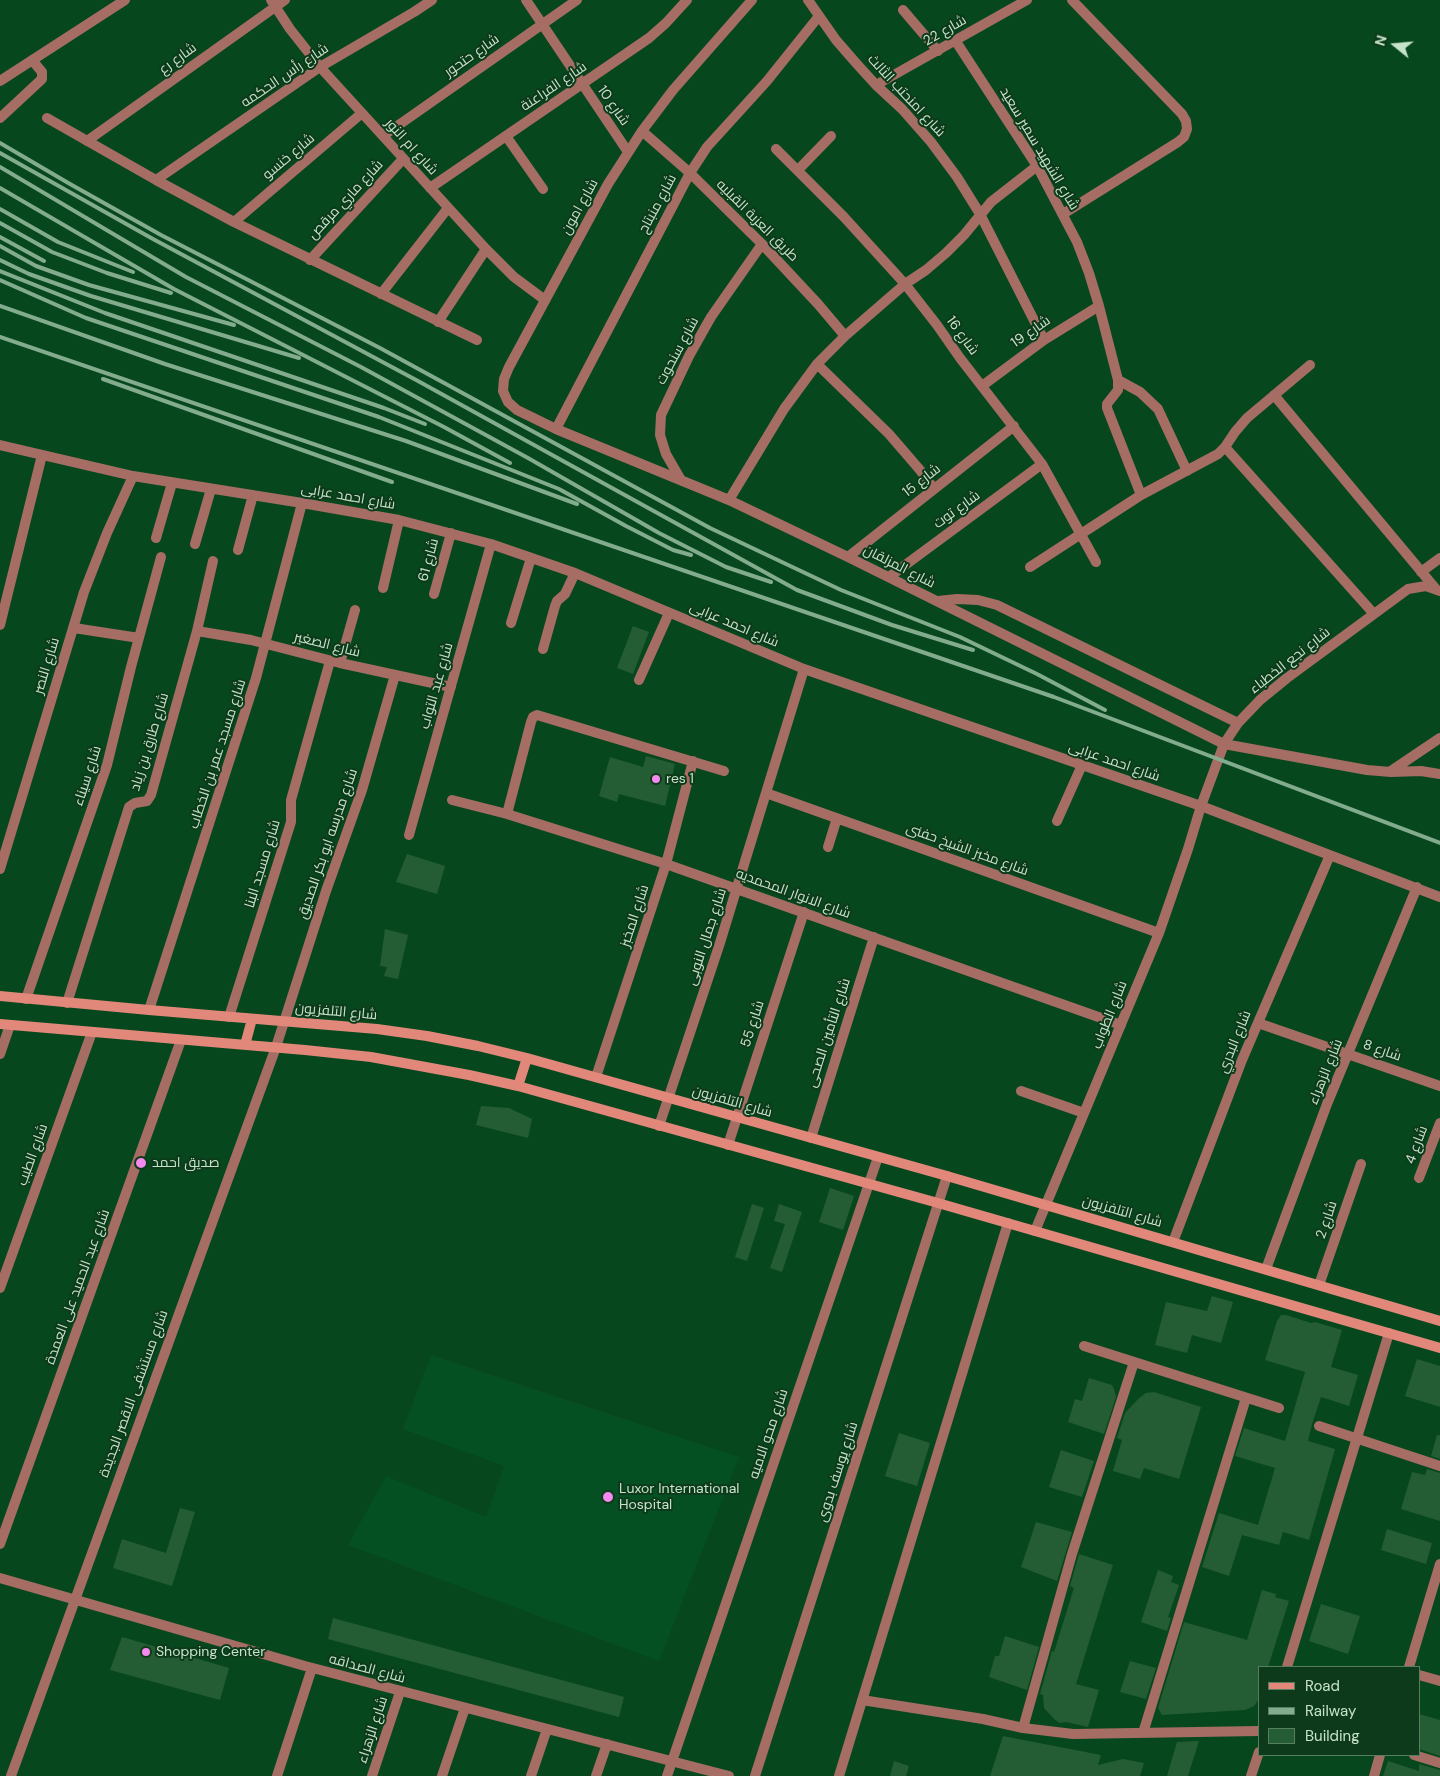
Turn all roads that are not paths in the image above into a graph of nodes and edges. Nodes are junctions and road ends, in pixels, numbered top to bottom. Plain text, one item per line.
1 (125, 0) edge
2 (285, 0) edge
3 (432, 0) edge
4 (526, 0) edge
5 (577, 0) edge
6 (686, 0) edge
7 (752, 0) edge
8 (808, 0) edge
9 (1027, 0) edge
10 (1072, 0) edge
11 (273, 3) edge
12 (902, 10) dead end
13 (819, 16) junction
14 (542, 24) junction
15 (955, 40) junction
16 (938, 51) junction
17 (32, 60) junction
18 (320, 67) junction
19 (0, 81) edge
20 (582, 84) junction
21 (876, 85) junction
22 (362, 113) junction
23 (0, 118) edge
24 (47, 118) dead end
25 (642, 131) junction
26 (383, 136) junction
27 (506, 136) junction
28 (831, 136) dead end
29 (87, 141) junction
30 (776, 149) dead end
31 (628, 152) junction
32 (403, 159) junction
33 (1037, 166) junction
34 (798, 170) junction
35 (690, 174) junction
36 (156, 180) junction
37 (430, 188) junction
38 (542, 189) dead end
39 (448, 208) junction
40 (980, 214) junction
41 (1064, 214) junction
42 (234, 222) junction
43 (762, 244) junction
44 (486, 249) junction
45 (310, 260) junction
46 (905, 284) junction
47 (381, 294) junction
48 (544, 300) junction
49 (1099, 306) junction
50 (438, 322) junction
51 (845, 336) junction
52 (477, 340) dead end
53 (1044, 340) junction
54 (817, 364) junction
55 (1310, 365) dead end
56 (1118, 380) junction
57 (982, 386) junction
58 (1274, 395) junction
59 (1014, 426) junction
60 (556, 429) junction
61 (0, 445) edge
62 (1226, 447) junction
63 (42, 455) junction
64 (1042, 464) junction
65 (1187, 472) junction
66 (133, 476) junction
67 (681, 480) junction
68 (172, 483) junction
69 (211, 488) junction
70 (934, 489) junction
71 (253, 495) junction
72 (1141, 496) junction
73 (728, 500) junction
74 (302, 503) junction
75 (399, 520) junction
76 (451, 533) junction
77 (1080, 533) junction
78 (156, 538) dead end
79 (195, 544) dead end
80 (491, 544) junction
81 (238, 550) dead end
82 (161, 557) dead end
83 (848, 557) junction
84 (531, 558) junction
85 (1440, 558) edge
86 (213, 561) dead end
87 (1096, 562) dead end
88 (1030, 567) dead end
89 (1421, 572) junction
90 (575, 573) junction
91 (888, 577) junction
92 (382, 588) dead end
93 (1438, 590) edge
94 (434, 594) dead end
95 (937, 601) junction
96 (355, 610) dead end
97 (669, 613) junction
98 (1374, 614) junction
99 (511, 623) dead end
100 (0, 625) edge
101 (74, 628) junction
102 (197, 631) junction
103 (138, 638) junction
104 (266, 644) junction
105 (543, 649) dead end
106 (335, 662) junction
107 (804, 669) junction
108 (395, 675) junction
109 (639, 680) dead end
110 (451, 687) junction
111 (1238, 723) junction
112 (1440, 738) edge
113 (1224, 744) junction
114 (693, 761) junction
115 (1082, 765) junction
116 (724, 771) dead end
117 (1390, 772) junction
118 (1440, 774) edge
119 (766, 793) junction
120 (452, 800) dead end
121 (1201, 806) junction
122 (507, 814) junction
123 (837, 818) junction
124 (1057, 821) dead end
125 (409, 835) dead end
126 (828, 846) dead end
127 (1330, 855) junction
128 (666, 864) junction
129 (0, 869) edge
130 (737, 888) junction
131 (1417, 888) junction
132 (1440, 897) edge
133 (804, 912) junction
134 (1158, 933) junction
135 (874, 937) junction
136 (0, 996) edge
137 (26, 999) junction
138 (67, 1003) junction
139 (149, 1010) junction
140 (229, 1017) junction
141 (252, 1019) junction
142 (283, 1021) junction
143 (1258, 1023) junction
144 (5, 1024) edge
145 (1121, 1025) junction
146 (92, 1032) junction
147 (181, 1040) junction
148 (245, 1045) junction
149 (276, 1048) junction
150 (0, 1054) edge
151 (1348, 1054) junction
152 (528, 1058) junction
153 (596, 1078) junction
154 (518, 1086) junction
155 (1440, 1086) edge
156 (1021, 1091) dead end
157 (668, 1098) junction
158 (1084, 1113) junction
159 (737, 1117) junction
160 (1440, 1123) edge
161 (658, 1126) junction
162 (811, 1138) junction
163 (728, 1145) junction
164 (878, 1157) junction
165 (1361, 1164) dead end
166 (947, 1176) junction
167 (1419, 1178) dead end
168 (868, 1185) junction
169 (938, 1203) junction
170 (1047, 1204) junction
171 (1008, 1223) junction
172 (1035, 1231) junction
173 (1173, 1242) junction
174 (1266, 1269) junction
175 (1319, 1285) junction
176 (0, 1288) edge
177 (1440, 1321) edge
178 (1389, 1333) junction
179 (1084, 1346) dead end
180 (1440, 1348) edge
181 (1134, 1362) junction
182 (1246, 1398) junction
183 (1279, 1408) dead end
184 (1319, 1426) dead end
185 (1356, 1439) junction
186 (1440, 1466) edge
187 (0, 1544) edge
188 (1440, 1564) edge
189 (0, 1578) edge
190 (74, 1600) junction
191 (1287, 1666) edge
192 (1409, 1666) edge
193 (312, 1668) junction
194 (1420, 1674) edge
195 (1440, 1681) edge
196 (400, 1692) junction
197 (862, 1700) junction
198 (465, 1708) junction
199 (1023, 1728) junction
200 (547, 1729) junction
201 (1258, 1731) edge
202 (1143, 1733) junction
203 (606, 1744) junction
204 (1258, 1755) edge
205 (1380, 1756) edge
206 (1417, 1756) edge
207 (672, 1761) junction
208 (1440, 1763) edge
209 (11, 1776) edge
210 (277, 1776) edge
211 (372, 1776) edge
212 (442, 1776) edge
213 (531, 1776) edge
214 (596, 1776) edge
215 (667, 1776) edge
216 (729, 1776) edge
217 (755, 1776) edge
218 (839, 1776) edge
219 (1251, 1776) edge
220 (1374, 1776) edge

1 - 17 street
2 - 11 street, شارع رع
3 - 18 street, شارع رأس الحكمه
4 - 14 street, شارع 10
5 - 14 street, شارع حتحور
6 - 20 street, شارع الفراعنة
7 - 25 street, شارع امون
8 - 13 street, شارع امنحتب الثالث
9 - 15 street, شارع 22
10 - 41 street
11 - 18 street, شارع ام النور
11 - 29 street, شارع رع
12 - 16 street
13 - 21 street, شارع امنحتب الثالث
13 - 35 street, شارع منبتاح
14 - 20 street, شارع 10
14 - 26 street, شارع حتحور
15 - 16 street, شارع 22
15 - 33 street, شارع الشهيد سمير سعيد
16 - 21 street, شارع 22
17 - 19 street
17 - 23 street
18 - 22 street, شارع ام النور
18 - 36 street, شارع رأس الحكمه
20 - 27 street, شارع الفراعنة
20 - 31 street, شارع 10
21 - 40 street, شارع امنحتب الثالث
22 - 26 street, شارع ام النور
22 - 42 street, شارع خنسو
24 - 29 street
25 - 31 street, شارع امون
25 - 35 street, طريق العزبة القبليه
26 - 32 street, شارع ام النور
27 - 37 street, شارع الفراعنة
27 - 38 street
28 - 34 street
29 - 36 street
30 - 34 street, شارع 16
31 - 48 street, شارع امون
32 - 37 street, شارع ام النور
32 - 45 street, شارع ماري مرقص
33 - 40 street
33 - 41 street, شارع الشهيد سمير سعيد
34 - 46 street, شارع 16
35 - 43 street, طريق العزبة القبليه
35 - 60 street, شارع منبتاح
36 - 42 street
37 - 39 street, شارع ام النور
39 - 44 street, شارع ام النور
39 - 47 street
40 - 46 street
40 - 53 street, شارع امنحتب الثالث
41 - 49 street, شارع الشهيد سمير سعيد
42 - 45 street
43 - 51 street, طريق العزبة القبليه
43 - 67 street, شارع سنحوت
44 - 48 street, شارع ام النور
44 - 50 street
45 - 47 street
46 - 51 street
46 - 57 street, شارع 16
47 - 50 street
48 - 60 street, شارع امون
49 - 53 street, شارع 19
49 - 56 street, شارع الشهيد سمير سعيد
50 - 52 street
51 - 54 street
53 - 57 street, شارع 19
54 - 70 street
54 - 73 street
55 - 58 street
56 - 65 street
56 - 72 street
57 - 59 street, شارع 16
58 - 62 street
58 - 89 street
59 - 64 street, شارع 16
59 - 70 street, شارع 15
60 - 67 street, شارع المزلقان
61 - 63 street, شارع احمد عرابى
62 - 65 street
62 - 98 street
63 - 66 street, شارع احمد عرابى
63 - 100 street
64 - 77 street, شارع 16
64 - 91 street, شارع توت
65 - 72 street
66 - 68 street, شارع احمد عرابى
66 - 101 street, شارع النصر
67 - 73 street, شارع المزلقان
68 - 69 street, شارع احمد عرابى
68 - 78 street
69 - 71 street, شارع احمد عرابى
69 - 79 street
70 - 83 street, شارع 15
71 - 74 street, شارع احمد عرابى
71 - 81 street
72 - 77 street
73 - 83 street, شارع المزلقان
74 - 75 street, شارع احمد عرابى
74 - 104 street, شارع مسجد عمر بن الخطاب
75 - 76 street, شارع احمد عرابى
75 - 92 street
76 - 80 street, شارع احمد عرابى
76 - 94 street, شارع 61
77 - 87 street, شارع 16
77 - 88 street
80 - 84 street, شارع احمد عرابى
80 - 110 street, شارع عبد التواب
82 - 103 street, شارع سيناء
83 - 91 street, شارع المزلقان
84 - 90 street, شارع احمد عرابى
84 - 99 street
85 - 89 street
86 - 102 street, شارع طارق بن زياد
89 - 93 street
90 - 97 street, شارع احمد عرابى
90 - 105 street
91 - 95 street, شارع المزلقان
93 - 98 street, شارع نجع الخطباء
95 - 111 street
95 - 113 street, شارع المزلقان
96 - 106 street, شارع مسجد البنا
97 - 107 street, شارع احمد عرابى
97 - 109 street
98 - 111 street, شارع نجع الخطباء
101 - 103 street
101 - 129 street, شارع النصر
102 - 104 street, شارع الصغير
102 - 138 street, شارع طارق بن زياد
103 - 137 street, شارع سيناء
104 - 106 street, شارع الصغير
104 - 139 street, شارع مسجد عمر بن الخطاب
106 - 108 street, شارع الصغير
106 - 140 street, شارع مسجد البنا
107 - 115 street, شارع احمد عرابى
107 - 119 street, شارع جمال النوبى
108 - 110 street, شارع الصغير
108 - 142 street, شارع مدرسه ابو بكر الصديق
110 - 125 street, شارع عبد التواب
111 - 113 street, شارع نجع الخطباء
112 - 117 street
113 - 117 street, شارع المزلقان
113 - 121 street, شارع نجع الخطباء
114 - 116 street
114 - 122 street
114 - 128 street, شارع المخبز
115 - 121 street, شارع احمد عرابى
115 - 124 street
117 - 118 street, شارع المزلقان
119 - 123 street, شارع مخبز الشيخ حفنى
119 - 130 street, شارع جمال النوبى
120 - 122 street, شارع الانوار المحمديه
121 - 127 street, شارع احمد عرابى
121 - 134 street, شارع الطواب
122 - 128 street, شارع الانوار المحمديه
123 - 126 street
123 - 134 street, شارع مخبز الشيخ حفنى
127 - 131 street, شارع احمد عرابى
127 - 143 street, شارع البدري
128 - 130 street, شارع الانوار المحمديه
128 - 153 street, شارع المخبز
130 - 133 street, شارع الانوار المحمديه
130 - 157 street, شارع جمال النوبى
131 - 132 street, شارع احمد عرابى
131 - 151 street, شارع الزهراء
133 - 135 street, شارع الانوار المحمديه
133 - 159 street, شارع 55
134 - 145 street, شارع الطواب
135 - 145 street, شارع الانوار المحمديه
135 - 162 street, شارع التأمين الصحى
136 - 137 main road, شارع التلفزيون
137 - 138 main road, شارع التلفزيون
138 - 139 main road, شارع التلفزيون
139 - 140 main road, شارع التلفزيون
140 - 141 main road, شارع التلفزيون
141 - 142 main road, شارع التلفزيون
141 - 148 main road
142 - 149 street, شارع مستشفى الاقصر الجديدة
142 - 152 main road, شارع التلفزيون
143 - 151 street, شارع 8
143 - 173 street, شارع البدري
144 - 146 main road
144 - 150 street
145 - 158 street, شارع الطواب
146 - 147 main road
146 - 176 street, شارع الطيب
147 - 148 main road
147 - 187 street, شارع عبد الحميد على العمدة
148 - 149 main road
149 - 154 main road
149 - 190 street, شارع مستشفى الاقصر الجديدة
151 - 155 street, شارع 8
151 - 174 street, شارع الزهراء
152 - 153 main road, شارع التلفزيون
152 - 154 main road
153 - 157 main road, شارع التلفزيون
154 - 161 main road
156 - 158 street
157 - 159 main road, شارع التلفزيون
157 - 161 street, شارع جمال النوبى
158 - 170 street, شارع الطواب
159 - 162 main road, شارع التلفزيون
159 - 163 street, شارع 55
160 - 167 street, شارع 4
161 - 163 main road
162 - 164 main road, شارع التلفزيون
163 - 168 main road
164 - 166 main road, شارع التلفزيون
164 - 168 street, شارع محو الاميه
165 - 175 street, شارع 2
166 - 169 street, شارع يوسف بدوى
166 - 170 main road, شارع التلفزيون
168 - 169 main road
168 - 207 street, شارع محو الاميه
169 - 171 main road
169 - 217 street, شارع يوسف بدوى
170 - 172 street, شارع الطواب
170 - 173 main road, شارع التلفزيون
171 - 172 main road
171 - 197 street
172 - 178 main road
173 - 174 main road, شارع التلفزيون
174 - 175 main road, شارع التلفزيون
175 - 177 main road, شارع التلفزيون
178 - 180 main road
178 - 185 street
179 - 181 street
181 - 182 street
181 - 199 street
182 - 183 street
182 - 202 street
184 - 185 street
185 - 186 street
185 - 191 street
188 - 192 street
189 - 190 street, شارع الصداقه
190 - 193 street, شارع الصداقه
190 - 209 street, شارع مستشفى الاقصر الجديدة
193 - 196 street, شارع الصداقه
193 - 210 street
194 - 195 street
196 - 198 street, شارع الصداقه
196 - 211 street, شارع الزهراء
197 - 199 street
197 - 218 street
198 - 200 street, شارع الصداقه
198 - 212 street
199 - 202 street
200 - 203 street, شارع الصداقه
200 - 213 street
201 - 202 street
203 - 207 street, شارع الصداقه
203 - 214 street
204 - 219 street
205 - 220 street
206 - 208 street
207 - 215 street, شارع محو الاميه
207 - 216 street, شارع الصداقه

